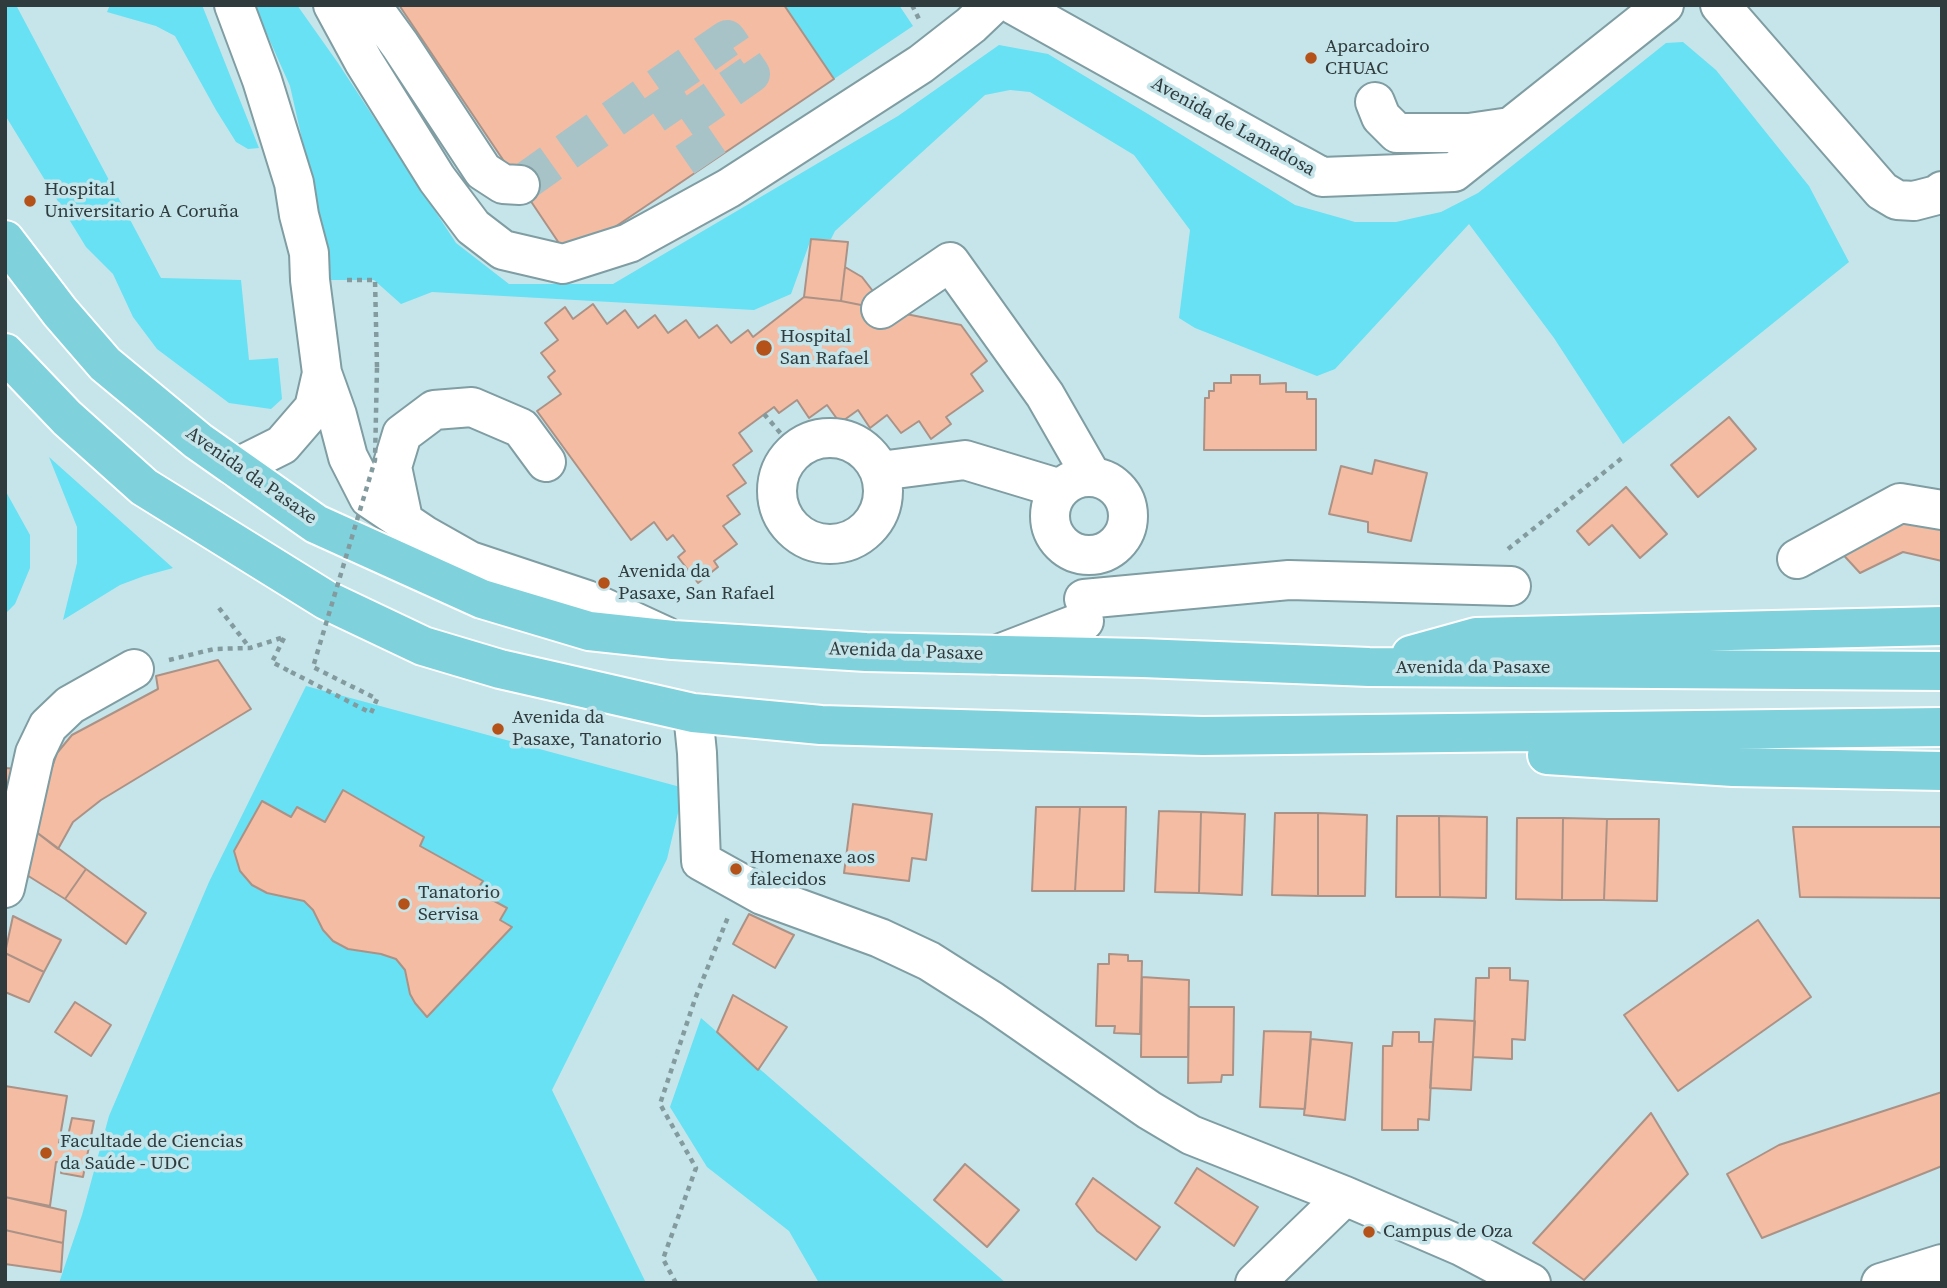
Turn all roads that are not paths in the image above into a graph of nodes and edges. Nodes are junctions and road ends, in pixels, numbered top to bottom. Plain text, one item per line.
1 (234, 5) edge
2 (333, 5) edge
3 (371, 5) edge
4 (1014, 5) edge
5 (1664, 5) edge
6 (1720, 5) edge
7 (976, 12) edge
8 (1375, 102) dead end
9 (1510, 127) junction
10 (520, 185) dead end
11 (1942, 191) edge
12 (5, 240) edge
13 (881, 309) dead end
14 (5, 353) edge
15 (322, 373) junction
16 (546, 462) dead end
17 (236, 468) junction
18 (880, 471) junction
19 (1076, 483) junction
20 (1942, 510) edge
21 (403, 519) junction
22 (1094, 555) junction
23 (1797, 559) dead end
24 (1511, 586) dead end
25 (1084, 610) junction
26 (1942, 626) edge
27 (673, 640) junction
28 (996, 655) junction
29 (1142, 658) junction
30 (1369, 667) junction
31 (134, 669) road end
32 (1942, 671) edge
33 (694, 713) junction
34 (1942, 727) edge
35 (1203, 736) junction
36 (1942, 771) edge
37 (5, 888) edge
38 (1345, 1196) junction
39 (1942, 1264) edge
40 (1255, 1283) edge
41 (1531, 1283) edge
42 (1881, 1283) edge

1 - 15 street
2 - 7 street
3 - 10 street
4 - 9 street, Avenida de Lamadosa
5 - 9 street, Avenida de Lamadosa
6 - 11 street
8 - 9 street
12 - 17 main road, Avenida da Pasaxe
13 - 19 street
14 - 33 main road
15 - 17 street
15 - 21 street
16 - 21 street
17 - 27 main road, Avenida da Pasaxe
18 - 18 street
18 - 19 street
19 - 22 street
19 - 22 street
20 - 23 street
21 - 27 street
22 - 25 street
24 - 25 street
25 - 28 street
25 - 29 street
26 - 30 main road
27 - 28 main road, Avenida da Pasaxe
28 - 29 main road, Avenida da Pasaxe
29 - 30 main road, Avenida da Pasaxe
30 - 32 main road, Avenida da Pasaxe
31 - 37 street
33 - 35 main road
33 - 38 street
34 - 35 main road
35 - 36 main road
38 - 40 street
38 - 41 street
39 - 42 street

